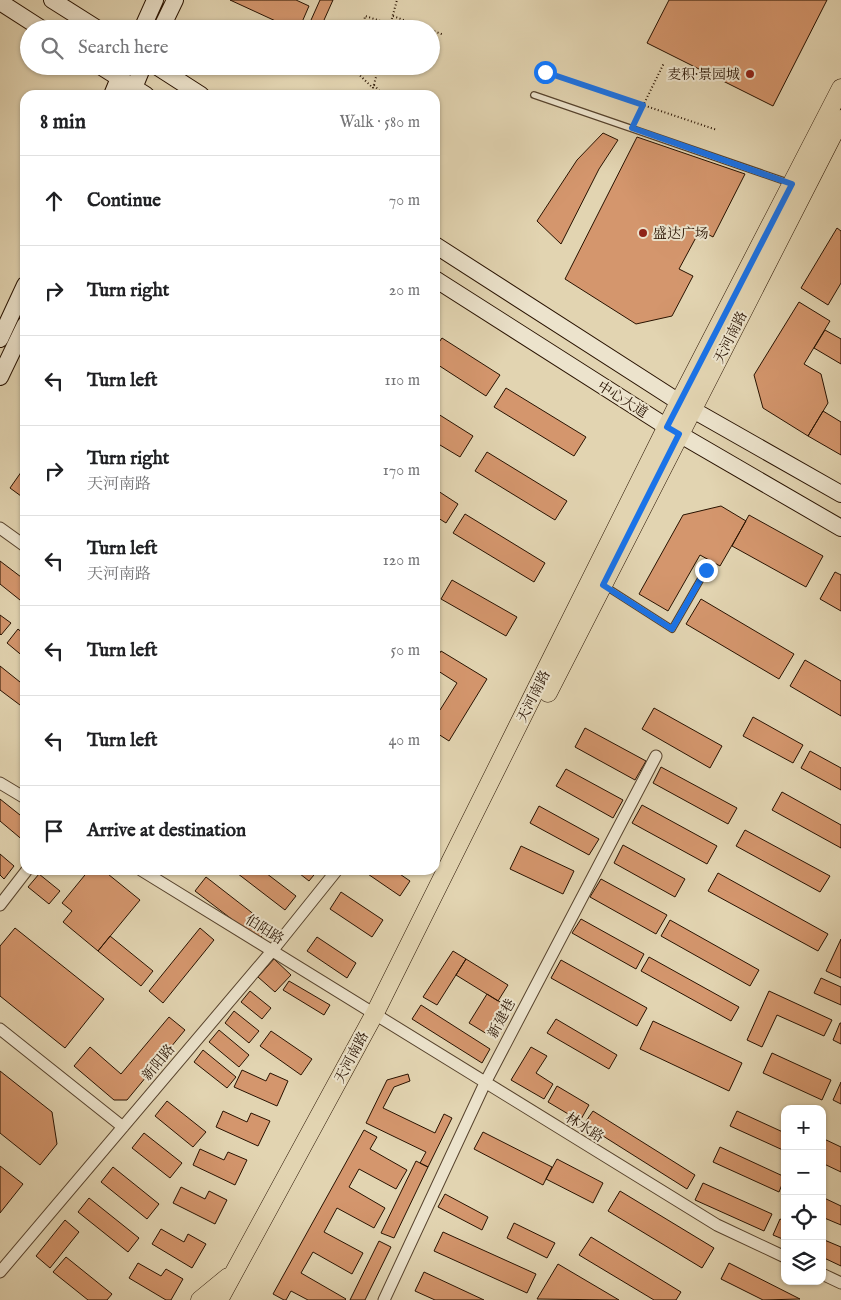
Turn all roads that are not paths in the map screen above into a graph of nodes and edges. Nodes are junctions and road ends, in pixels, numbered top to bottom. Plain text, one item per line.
1 (52, 0) edge
2 (155, 0) edge
3 (175, 0) edge
4 (0, 2) edge
5 (28, 20) edge
6 (84, 20) edge
7 (146, 20) edge
8 (165, 20) edge
9 (120, 75) edge
10 (123, 75) edge
11 (141, 75) edge
12 (170, 75) edge
13 (841, 88) edge
14 (114, 90) edge
15 (135, 90) edge
16 (138, 90) edge
17 (193, 90) edge
18 (534, 95) dead end
19 (841, 119) edge
20 (792, 184) junction
21 (440, 249) edge
22 (440, 282) edge
23 (20, 296) edge
24 (20, 335) edge
25 (0, 339) edge
26 (0, 377) edge
27 (686, 406) junction
28 (673, 431) junction
29 (841, 494) edge
30 (0, 528) edge
31 (841, 528) edge
32 (20, 542) edge
33 (706, 570) dead end
34 (603, 585) junction
35 (656, 756) dead end
36 (0, 783) edge
37 (20, 795) edge
38 (23, 875) edge
39 (148, 875) edge
40 (333, 875) edge
41 (0, 906) edge
42 (272, 951) junction
43 (379, 1016) junction
44 (0, 1029) edge
45 (485, 1083) junction
46 (123, 1127) junction
47 (781, 1255) edge
48 (0, 1272) edge
49 (235, 1272) junction
50 (826, 1276) edge
51 (841, 1283) edge
52 (200, 1300) edge
53 (219, 1300) edge
54 (230, 1300) edge
55 (384, 1300) edge

1 - 6 main road
2 - 7 main road
3 - 8 main road
4 - 5 main road
9 - 14 main road
10 - 15 main road
11 - 16 main road
12 - 17 main road
13 - 20 main road, 天河南路
18 - 20 lane
19 - 27 main road, 天河南路
20 - 27 main road, 天河南路
21 - 27 main road, 中心大道
22 - 28 main road, 中心大道
23 - 25 main road
24 - 26 main road
27 - 28 main road, 天河南路
27 - 29 main road, 中心大道
28 - 31 main road, 中心大道
28 - 34 main road, 天河南路
28 - 43 main road, 天河南路
30 - 32 street
33 - 34 lane
34 - 43 main road, 天河南路
35 - 45 street, 新建巷
36 - 37 street
38 - 41 street
39 - 42 street, 伯阳路
40 - 42 street, 新阳路
42 - 43 street, 伯阳路
42 - 46 street, 新阳路
43 - 45 street, 林水路
43 - 49 main road, 天河南路
43 - 54 main road, 天河南路
44 - 46 street
45 - 47 street, 林水路
45 - 55 street, 新建巷
46 - 48 street, 新阳路
49 - 52 main road
49 - 53 main road, 天河南路
50 - 51 street

